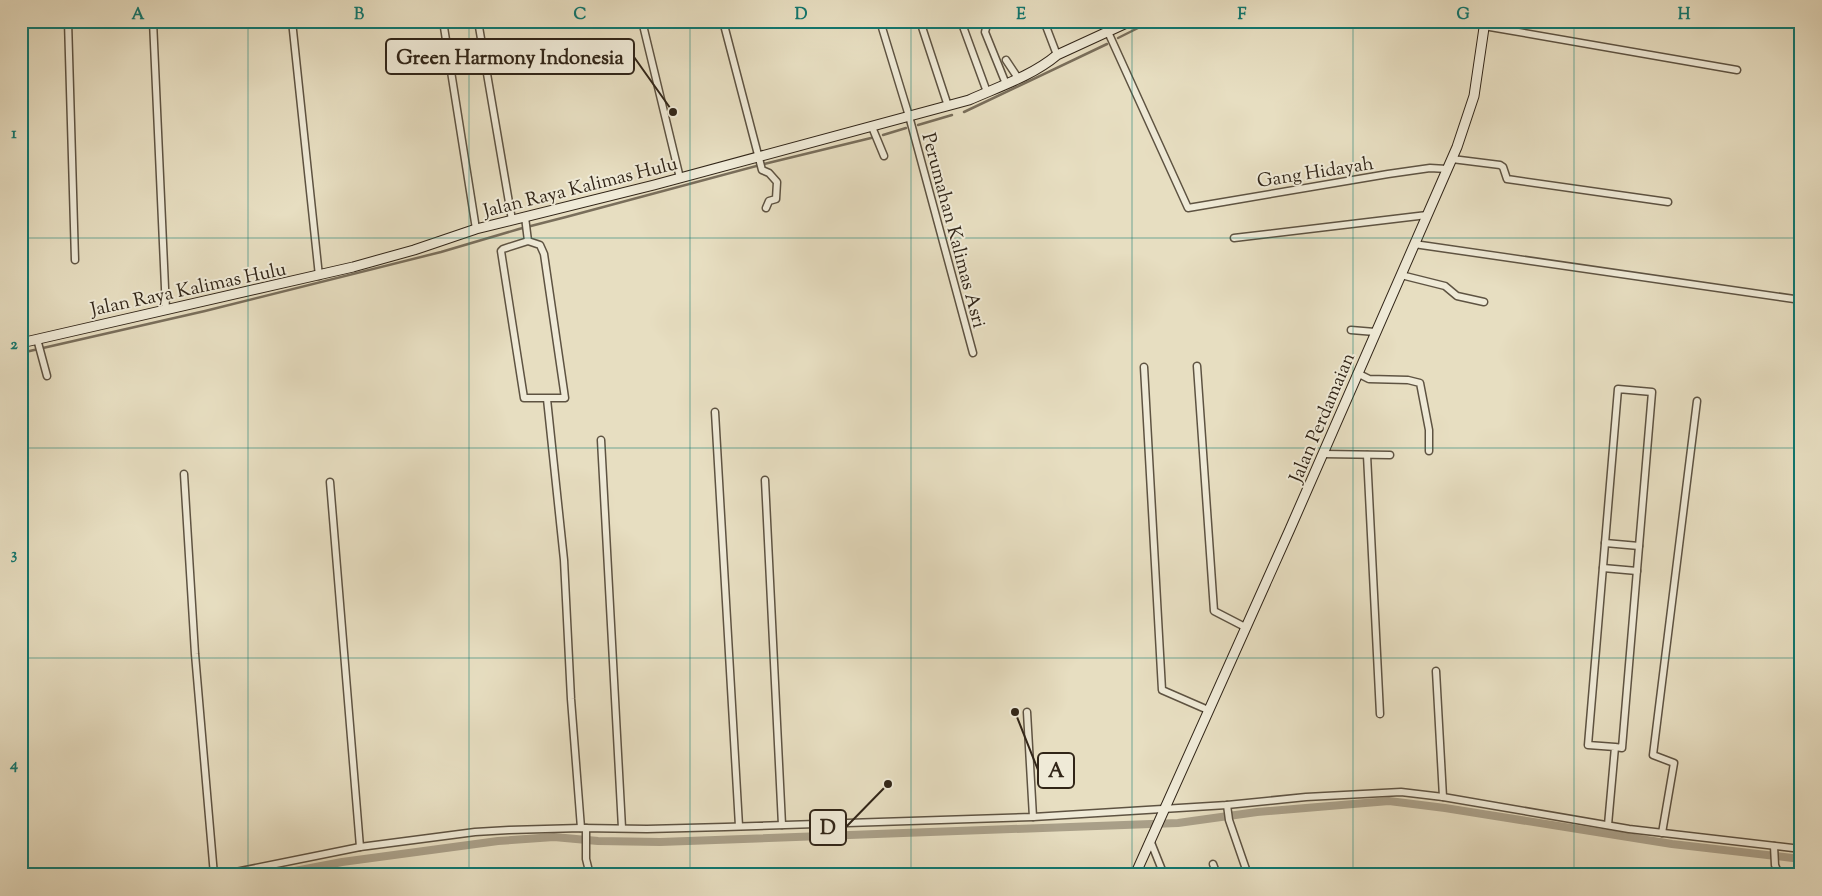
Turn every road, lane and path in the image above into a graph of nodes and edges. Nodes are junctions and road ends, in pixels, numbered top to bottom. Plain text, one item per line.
1 (68, 21) edge
2 (153, 21) edge
3 (292, 21) edge
4 (443, 21) edge
5 (478, 21) edge
6 (642, 21) edge
7 (723, 21) edge
8 (880, 21) edge
9 (920, 21) edge
10 (961, 21) edge
11 (988, 21) edge
12 (1044, 21) edge
13 (1131, 21) edge
14 (1485, 24) edge
15 (1108, 32) junction
16 (1057, 55) junction
17 (1006, 60) dead end
18 (1737, 70) dead end
19 (1018, 78) junction
20 (1006, 84) junction
21 (987, 92) junction
22 (948, 106) junction
23 (909, 116) junction
24 (872, 127) junction
25 (884, 156) dead end
26 (1452, 159) junction
27 (760, 162) junction
28 (1447, 169) junction
29 (680, 178) junction
30 (1668, 202) dead end
31 (766, 208) dead end
32 (1427, 215) junction
33 (512, 220) junction
34 (526, 224) junction
35 (476, 229) junction
36 (1234, 238) dead end
37 (528, 241) junction
38 (1414, 244) junction
39 (74, 260) dead end
40 (1401, 275) junction
41 (319, 276) junction
42 (1801, 300) edge
43 (1484, 302) dead end
44 (166, 310) junction
45 (1351, 330) dead end
46 (1375, 332) junction
47 (21, 343) edge
48 (38, 344) junction
49 (973, 353) dead end
50 (1197, 366) dead end
51 (1144, 367) dead end
52 (1357, 374) junction
53 (47, 376) dead end
54 (547, 399) junction
55 (1697, 401) dead end
56 (715, 412) dead end
57 (601, 440) dead end
58 (1429, 451) dead end
59 (1323, 454) junction
60 (1367, 455) junction
61 (1390, 455) dead end
62 (184, 474) dead end
63 (765, 480) dead end
64 (330, 482) dead end
65 (1605, 543) junction
66 (1639, 546) junction
67 (1603, 568) junction
68 (1637, 571) junction
69 (1245, 627) junction
70 (1436, 671) dead end
71 (1208, 710) junction
72 (1028, 712) dead end
73 (1380, 714) dead end
74 (1615, 747) junction
75 (1443, 797) junction
76 (1227, 805) junction
77 (1163, 813) junction
78 (1033, 817) junction
79 (782, 825) junction
80 (1608, 825) junction
81 (740, 826) junction
82 (622, 828) junction
83 (584, 829) junction
84 (1662, 833) junction
85 (1150, 840) junction
86 (360, 847) junction
87 (1774, 849) junction
88 (1801, 849) edge
89 (1213, 864) dead end
90 (214, 875) edge
91 (221, 875) edge
92 (590, 875) edge
93 (1135, 875) edge
94 (1164, 875) edge
95 (1217, 875) edge
96 (1248, 875) edge
97 (1779, 875) edge

1 - 39 street
2 - 44 street
3 - 41 street
4 - 35 street
5 - 33 street
6 - 29 street
7 - 27 street
8 - 23 street, Perumahan Kalimas Asri
9 - 22 street
10 - 21 street
11 - 20 street
12 - 16 street
13 - 15 street, Jalan Raya Kalimas Hulu
14 - 18 street
14 - 26 street, Jalan Perdamaian
15 - 16 street, Jalan Raya Kalimas Hulu
15 - 28 street, Gang Hidayah
16 - 19 street, Jalan Raya Kalimas Hulu
17 - 19 street
19 - 20 street, Jalan Raya Kalimas Hulu
20 - 21 street, Jalan Raya Kalimas Hulu
21 - 22 street, Jalan Raya Kalimas Hulu
22 - 23 street, Jalan Raya Kalimas Hulu
23 - 24 street, Jalan Raya Kalimas Hulu
23 - 49 street, Perumahan Kalimas Asri
24 - 25 street
24 - 27 street, Jalan Raya Kalimas Hulu
26 - 28 street, Jalan Perdamaian
26 - 30 street
27 - 29 street, Jalan Raya Kalimas Hulu
27 - 31 street
28 - 32 street, Jalan Perdamaian
29 - 34 street, Jalan Raya Kalimas Hulu
32 - 36 street
32 - 38 street, Jalan Perdamaian
33 - 34 street, Jalan Raya Kalimas Hulu
33 - 35 street, Jalan Raya Kalimas Hulu
34 - 37 street
35 - 41 street, Jalan Raya Kalimas Hulu
37 - 54 street
37 - 54 street
38 - 40 street, Jalan Perdamaian
38 - 42 street
40 - 43 street
40 - 46 street, Jalan Perdamaian
41 - 44 street, Jalan Raya Kalimas Hulu
44 - 48 street, Jalan Raya Kalimas Hulu
45 - 46 street
46 - 52 street, Jalan Perdamaian
47 - 48 street, Jalan Raya Kalimas Hulu
48 - 53 street
50 - 69 street
51 - 71 street
52 - 58 street
52 - 59 street, Jalan Perdamaian
54 - 83 street
55 - 84 street
56 - 81 street
57 - 82 street
59 - 60 street
59 - 69 street, Jalan Perdamaian
60 - 61 street
60 - 73 street
62 - 90 street
63 - 79 street
64 - 86 street
65 - 66 street
65 - 66 street
65 - 67 street
66 - 68 street
67 - 68 street
67 - 74 street
68 - 74 street
69 - 71 street, Jalan Perdamaian
70 - 75 street
71 - 77 street, Jalan Perdamaian
72 - 78 street
74 - 80 street
75 - 76 street
75 - 80 street
76 - 77 street
76 - 96 street
77 - 78 street
77 - 85 street, Jalan Perdamaian
78 - 79 street
79 - 81 street
80 - 84 street
81 - 82 street
82 - 83 street
83 - 86 street
83 - 92 street
84 - 87 street
85 - 93 street, Jalan Perdamaian
85 - 94 street
86 - 91 street
87 - 88 street
87 - 97 street
89 - 95 street

